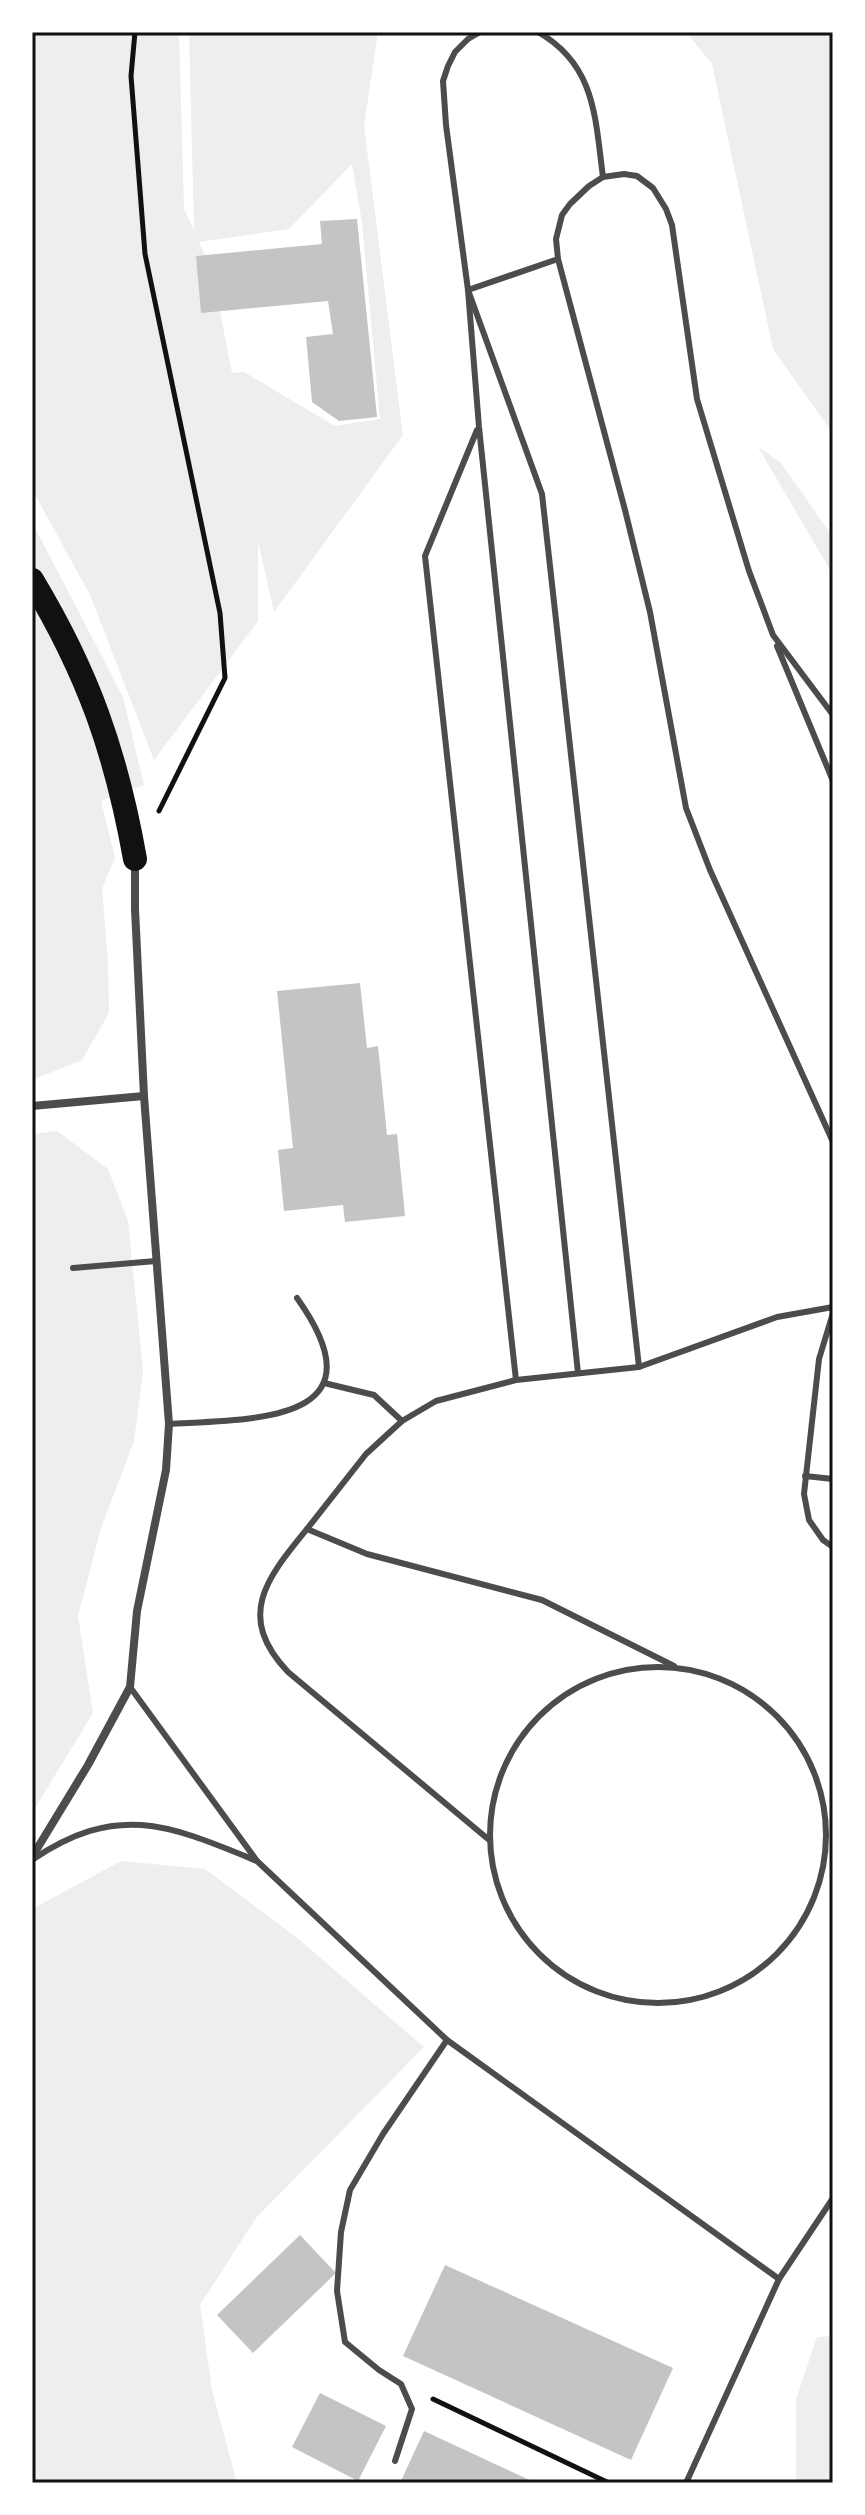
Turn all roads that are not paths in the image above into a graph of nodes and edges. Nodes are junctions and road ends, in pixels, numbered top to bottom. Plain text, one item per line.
1 (480, 32) edge
2 (538, 32) edge
3 (603, 177) junction
4 (558, 259) junction
5 (468, 290) junction
6 (479, 427) junction
7 (32, 580) edge
8 (773, 635) junction
9 (833, 715) edge
10 (833, 781) edge
11 (135, 859) joint
12 (144, 1096) junction
13 (32, 1106) edge
14 (833, 1142) edge
15 (156, 1261) junction
16 (73, 1268) dead end
17 (297, 1298) dead end
18 (833, 1310) edge
19 (639, 1367) junction
20 (578, 1373) junction
21 (516, 1380) junction
22 (324, 1383) junction
23 (402, 1421) junction
24 (169, 1424) junction
25 (805, 1476) junction
26 (833, 1479) edge
27 (307, 1529) junction
28 (833, 1547) edge
29 (675, 1667) junction
30 (130, 1687) junction
31 (831, 1817) edge
32 (488, 1839) junction
33 (32, 1859) edge
34 (257, 1861) junction
35 (447, 2040) junction
36 (833, 2198) edge
37 (779, 2279) junction
38 (395, 2461) dead end
39 (686, 2483) edge

1 - 5 lane
2 - 3 lane
3 - 4 lane
3 - 8 lane
4 - 5 lane
4 - 14 lane
5 - 6 lane
5 - 19 lane
6 - 20 lane
6 - 21 lane
7 - 11 highway
8 - 9 lane
8 - 10 lane
11 - 12 street
12 - 13 street
12 - 15 street
15 - 16 lane
15 - 24 street
17 - 22 lane
18 - 19 lane
18 - 25 lane
19 - 20 lane
20 - 21 lane
21 - 23 lane
22 - 23 lane
22 - 24 lane
23 - 27 lane
24 - 30 street
25 - 26 lane
25 - 28 lane
27 - 29 lane
27 - 32 lane
29 - 31 lane
29 - 32 lane
30 - 33 street
30 - 34 lane
31 - 32 lane
33 - 34 lane
34 - 35 lane
35 - 37 lane
35 - 38 lane
36 - 37 lane
37 - 39 lane

